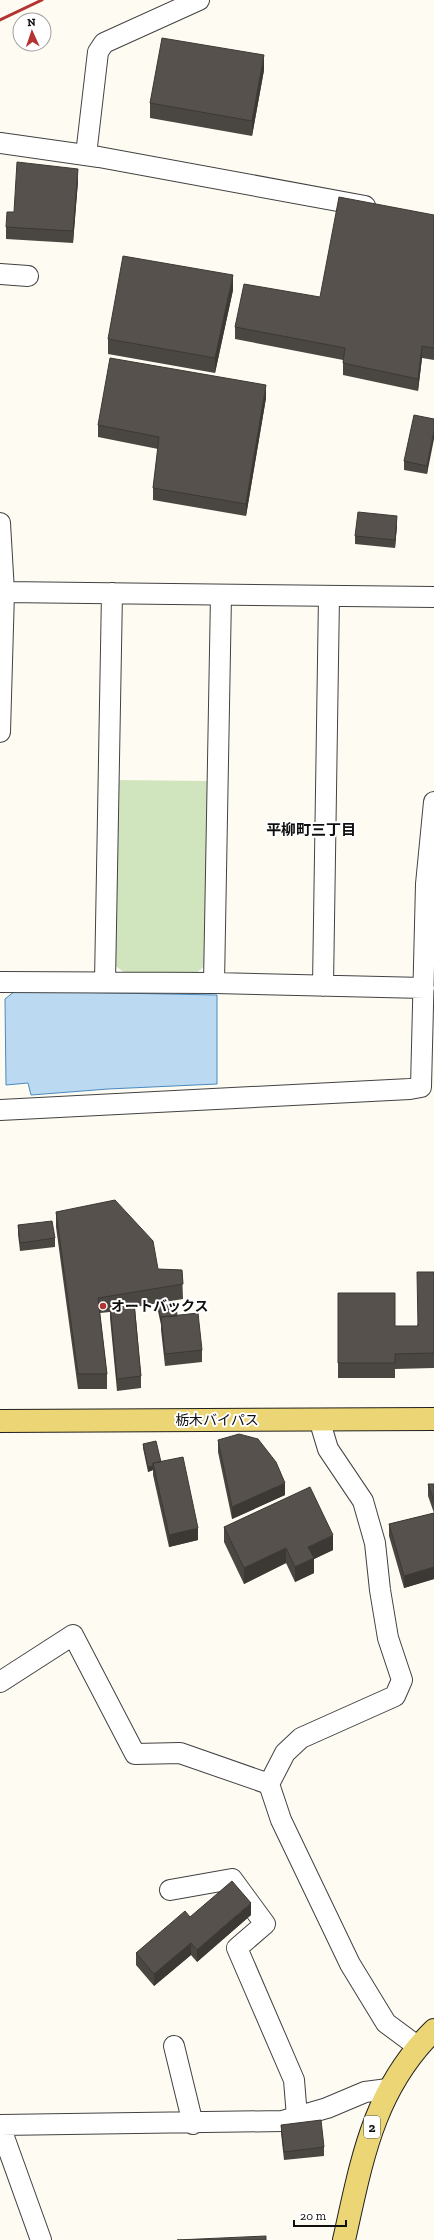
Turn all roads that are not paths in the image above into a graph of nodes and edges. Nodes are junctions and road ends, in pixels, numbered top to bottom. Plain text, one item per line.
1 (199, 0) edge
2 (0, 143) edge
3 (86, 155) junction
4 (380, 208) edge
5 (0, 274) edge
6 (28, 276) dead end
7 (0, 523) edge
8 (4, 592) junction
9 (112, 593) junction
10 (221, 596) junction
11 (329, 596) junction
12 (434, 597) edge
13 (0, 732) edge
14 (434, 802) edge
15 (430, 884) edge
16 (0, 982) edge
17 (105, 982) junction
18 (214, 983) junction
19 (323, 986) junction
20 (424, 988) junction
21 (0, 1110) edge
22 (319, 1419) junction
23 (434, 1419) edge
24 (0, 1421) edge
25 (0, 1682) edge
26 (269, 1784) junction
27 (170, 1890) dead end
28 (434, 2030) edge
29 (174, 2046) dead end
30 (417, 2046) junction
31 (388, 2089) junction
32 (297, 2117) junction
33 (193, 2124) junction
34 (0, 2126) edge
35 (41, 2240) edge
36 (344, 2240) edge

1 - 3 street
2 - 3 street
3 - 4 street
5 - 6 street
7 - 8 street
8 - 9 street
8 - 13 street
9 - 10 street
9 - 17 street
10 - 11 street
10 - 18 street
11 - 12 street
11 - 19 street
14 - 15 street
15 - 20 street
16 - 17 street
17 - 18 street
18 - 19 street
19 - 20 street
20 - 21 street
22 - 23 main road, 栃木バイパス
22 - 24 main road, 栃木バイパス
22 - 26 street
25 - 26 street
26 - 30 street
27 - 32 street
28 - 30 main road, 2
29 - 33 street
30 - 31 main road, 2
31 - 32 street
31 - 36 main road, 2
32 - 33 street
33 - 34 street
34 - 35 street

